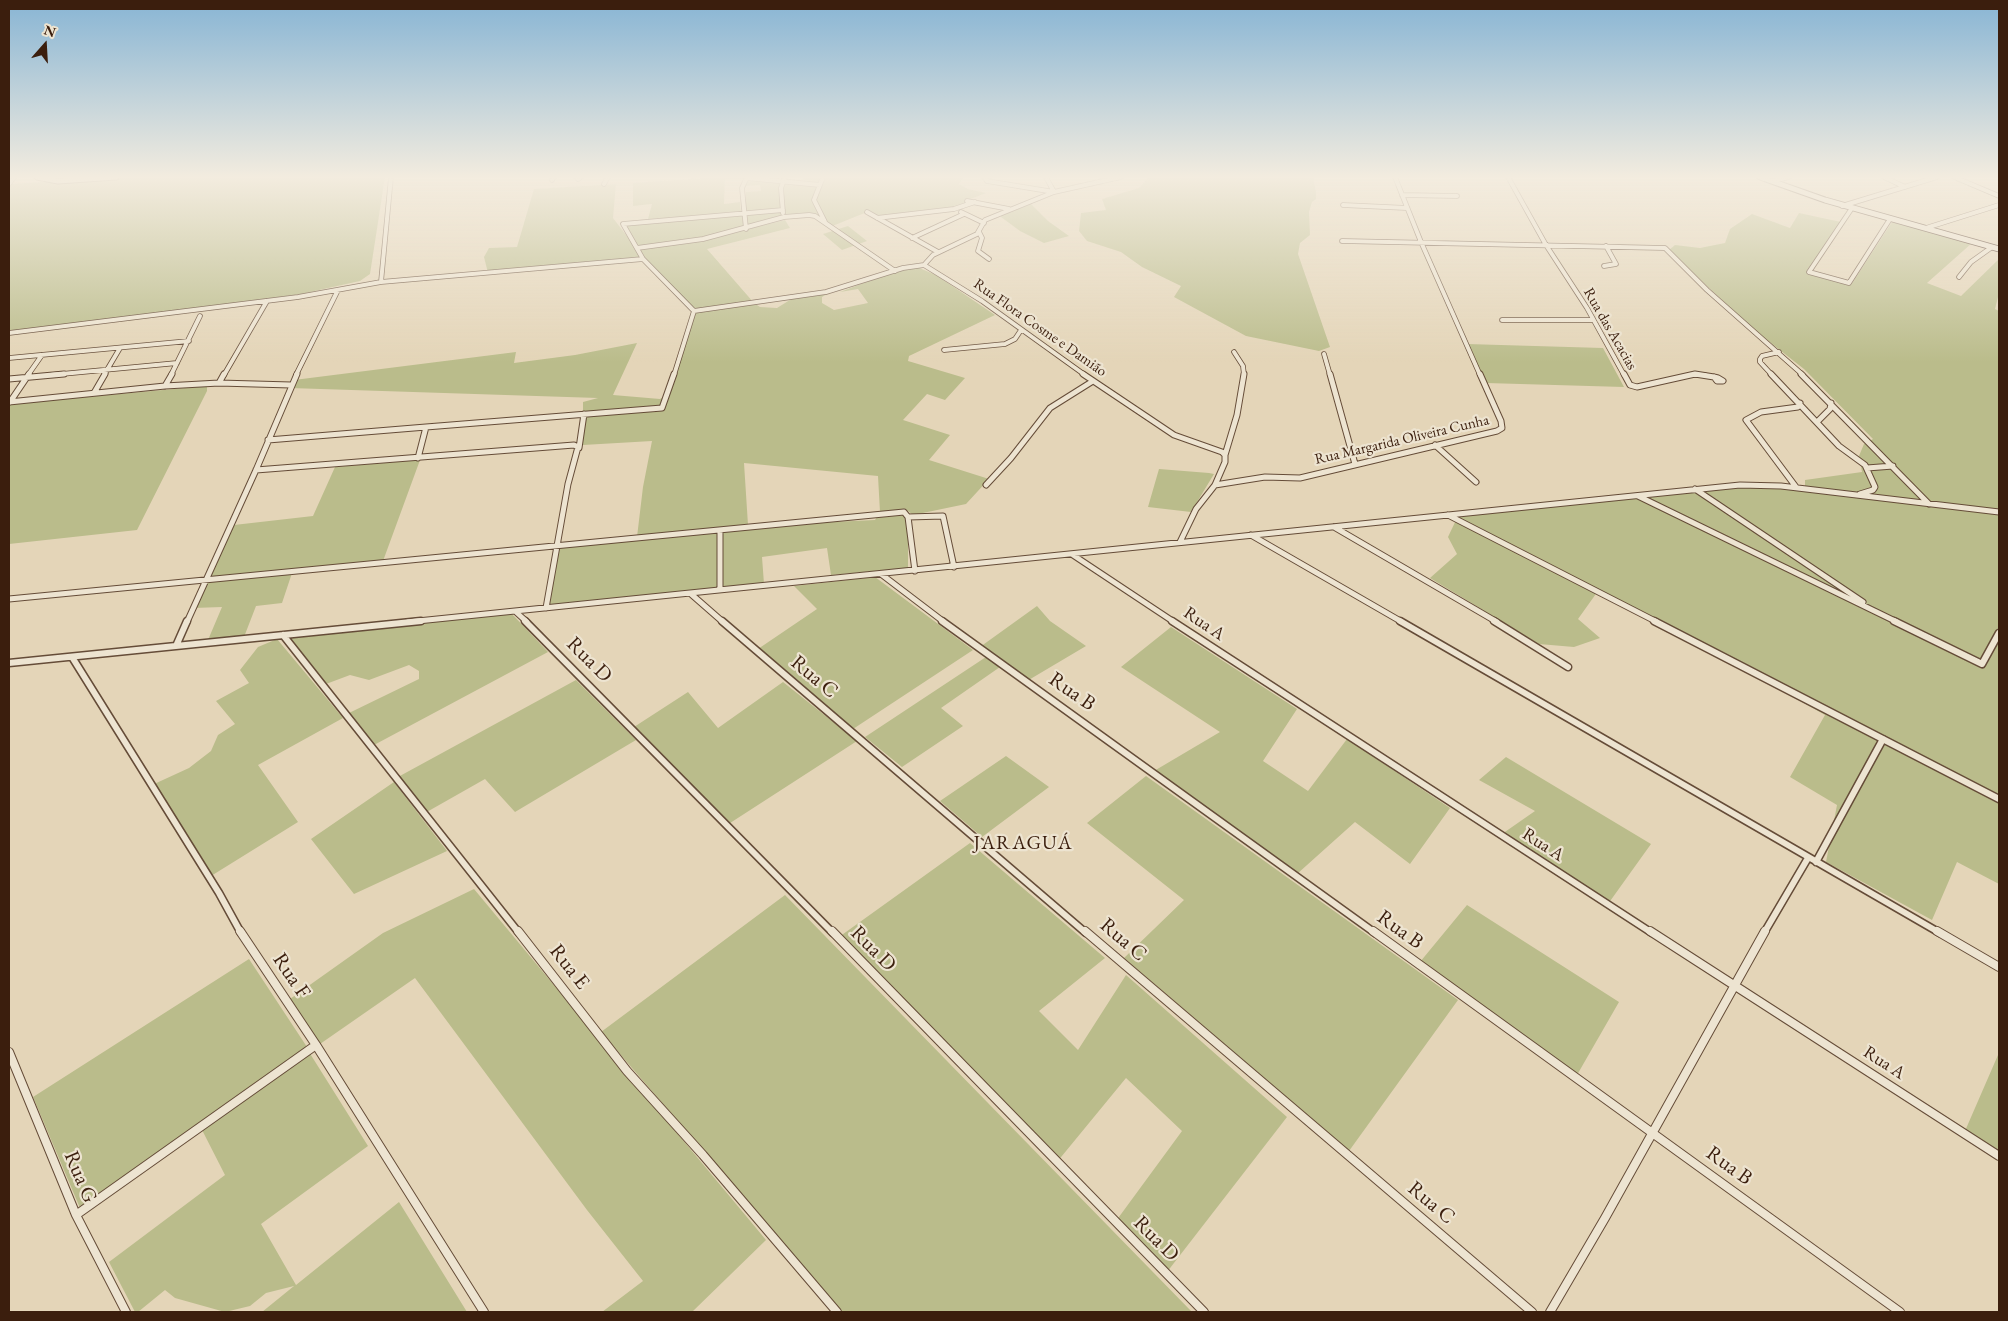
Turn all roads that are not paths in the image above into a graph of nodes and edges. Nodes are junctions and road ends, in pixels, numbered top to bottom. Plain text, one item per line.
1 (385, 239) edge
2 (631, 239) edge
3 (701, 239) edge
4 (849, 239) edge
5 (913, 239) edge
6 (966, 239) edge
7 (982, 239) edge
8 (1420, 239) edge
9 (1542, 239) edge
10 (1831, 239) edge
11 (1878, 239) edge
12 (1963, 239) edge
13 (1342, 242) dead end
14 (1421, 242) junction
15 (1546, 245) junction
16 (1606, 246) junction
17 (1992, 247) junction
18 (637, 248) junction
19 (1999, 249) edge
20 (938, 252) junction
21 (644, 259) junction
22 (989, 259) dead end
23 (924, 264) junction
24 (1604, 266) dead end
25 (896, 270) junction
26 (1959, 277) dead end
27 (381, 282) junction
28 (338, 290) junction
29 (267, 301) junction
30 (694, 311) junction
31 (200, 316) dead end
32 (1502, 320) dead end
33 (1593, 320) junction
34 (1021, 330) junction
35 (15, 332) junction
36 (9, 333) edge
37 (9, 340) edge
38 (189, 341) junction
39 (120, 348) junction
40 (944, 350) dead end
41 (1234, 352) dead end
42 (1779, 352) junction
43 (1324, 354) dead end
44 (42, 355) junction
45 (9, 358) edge
46 (177, 363) junction
47 (107, 370) junction
48 (27, 377) junction
49 (1714, 377) dead end
50 (9, 379) edge
51 (1093, 381) junction
52 (219, 383) junction
53 (291, 385) junction
54 (165, 386) junction
55 (94, 393) junction
56 (9, 402) edge
57 (1800, 403) junction
58 (1831, 403) junction
59 (584, 414) junction
60 (1817, 422) junction
61 (426, 427) junction
62 (268, 440) junction
63 (1435, 445) junction
64 (579, 448) junction
65 (1225, 455) junction
66 (418, 458) junction
67 (1354, 464) junction
68 (1893, 466) junction
69 (1867, 468) junction
70 (256, 470) junction
71 (1476, 482) dead end
72 (986, 485) dead end
73 (1214, 485) junction
74 (1796, 487) junction
75 (1695, 489) junction
76 (1858, 495) junction
77 (1637, 496) junction
78 (1929, 504) junction
79 (1999, 512) edge
80 (1448, 515) junction
81 (908, 517) junction
82 (1334, 527) junction
83 (720, 530) junction
84 (1251, 535) junction
85 (1180, 542) junction
86 (555, 547) junction
87 (1073, 555) junction
88 (954, 567) junction
89 (915, 571) junction
90 (881, 574) junction
91 (205, 580) junction
92 (720, 590) junction
93 (692, 594) junction
94 (9, 600) edge
95 (546, 608) junction
96 (516, 612) junction
97 (1881, 614) junction
98 (1999, 633) edge
99 (283, 635) junction
100 (176, 646) junction
101 (72, 657) junction
102 (9, 663) edge
103 (1568, 666) dead end
104 (1883, 739) junction
105 (1999, 799) edge
106 (1812, 860) junction
107 (1999, 967) edge
108 (1734, 984) junction
109 (316, 1045) junction
110 (9, 1052) edge
111 (1653, 1132) junction
112 (1999, 1156) edge
113 (76, 1215) junction
114 (126, 1312) edge
115 (484, 1312) edge
116 (837, 1312) edge
117 (1204, 1312) edge
118 (1532, 1312) edge
119 (1550, 1312) edge
120 (1900, 1312) edge

1 - 27 street
2 - 18 street
3 - 18 street
4 - 25 street
5 - 20 street
6 - 20 street
7 - 22 street
8 - 14 street, Rua Margarida Oliveira Cunha
9 - 15 street, Rua das Acacias
10 - 11 street
12 - 17 street
13 - 14 street
14 - 15 street
14 - 63 street, Rua Margarida Oliveira Cunha
15 - 16 street
15 - 33 street, Rua das Acacias
16 - 24 street
16 - 42 street
17 - 19 street
17 - 26 street
18 - 21 street
20 - 23 street
21 - 27 street
21 - 30 street
23 - 25 street
23 - 34 street, Rua Flora Cosme e Damião
25 - 30 street
27 - 28 street
28 - 29 street
28 - 53 street
29 - 35 street
29 - 52 street
30 - 59 street
31 - 38 street
32 - 33 street
33 - 49 street, Rua das Acacias
34 - 40 street
34 - 51 street, Rua Flora Cosme e Damião
35 - 36 street
35 - 37 street
38 - 39 street
38 - 46 street
39 - 44 street
39 - 47 street
41 - 65 street
42 - 57 street
42 - 58 street
43 - 67 street
44 - 45 street
44 - 48 street
46 - 47 street
46 - 54 street
47 - 48 street
47 - 55 street
48 - 50 street
48 - 56 street
51 - 65 street, Rua Flora Cosme e Damião
51 - 72 street
52 - 53 street
52 - 54 street
53 - 62 street
54 - 55 street
55 - 56 street
57 - 60 street
57 - 74 street
58 - 60 street
58 - 68 street
59 - 61 street
59 - 64 street
60 - 69 street
61 - 62 street
61 - 66 street
62 - 70 street
63 - 67 street, Rua Margarida Oliveira Cunha
63 - 71 street
64 - 66 street
64 - 86 street
65 - 73 street
66 - 70 street
67 - 73 street, Rua Margarida Oliveira Cunha
68 - 69 street
68 - 78 street
69 - 76 street
70 - 91 street
73 - 85 street
74 - 75 street
74 - 76 street
75 - 77 street
75 - 97 street
76 - 78 street
77 - 80 street
77 - 97 street
78 - 79 street
80 - 82 street
80 - 104 street
81 - 83 street
81 - 88 street
81 - 89 street
82 - 84 street
82 - 103 street
83 - 86 street
83 - 92 street
84 - 85 street
84 - 106 street
85 - 87 street
86 - 91 street
86 - 95 street
87 - 88 street
87 - 108 street, Rua A
88 - 89 street
89 - 90 street
90 - 92 street
90 - 111 street, Rua B
91 - 94 street
91 - 100 street
92 - 93 street
93 - 95 street
93 - 118 street, Rua C
95 - 96 street
96 - 99 street
96 - 117 street, Rua D
97 - 98 street
99 - 100 street
99 - 116 street, Rua E
100 - 101 street
101 - 102 street
101 - 109 street, Rua F
104 - 105 street
104 - 106 street
106 - 107 street
106 - 108 street
108 - 111 street
108 - 112 street, Rua A
109 - 113 street
109 - 115 street, Rua F
110 - 113 street, Rua G
111 - 119 street
111 - 120 street, Rua B
113 - 114 street, Rua G

